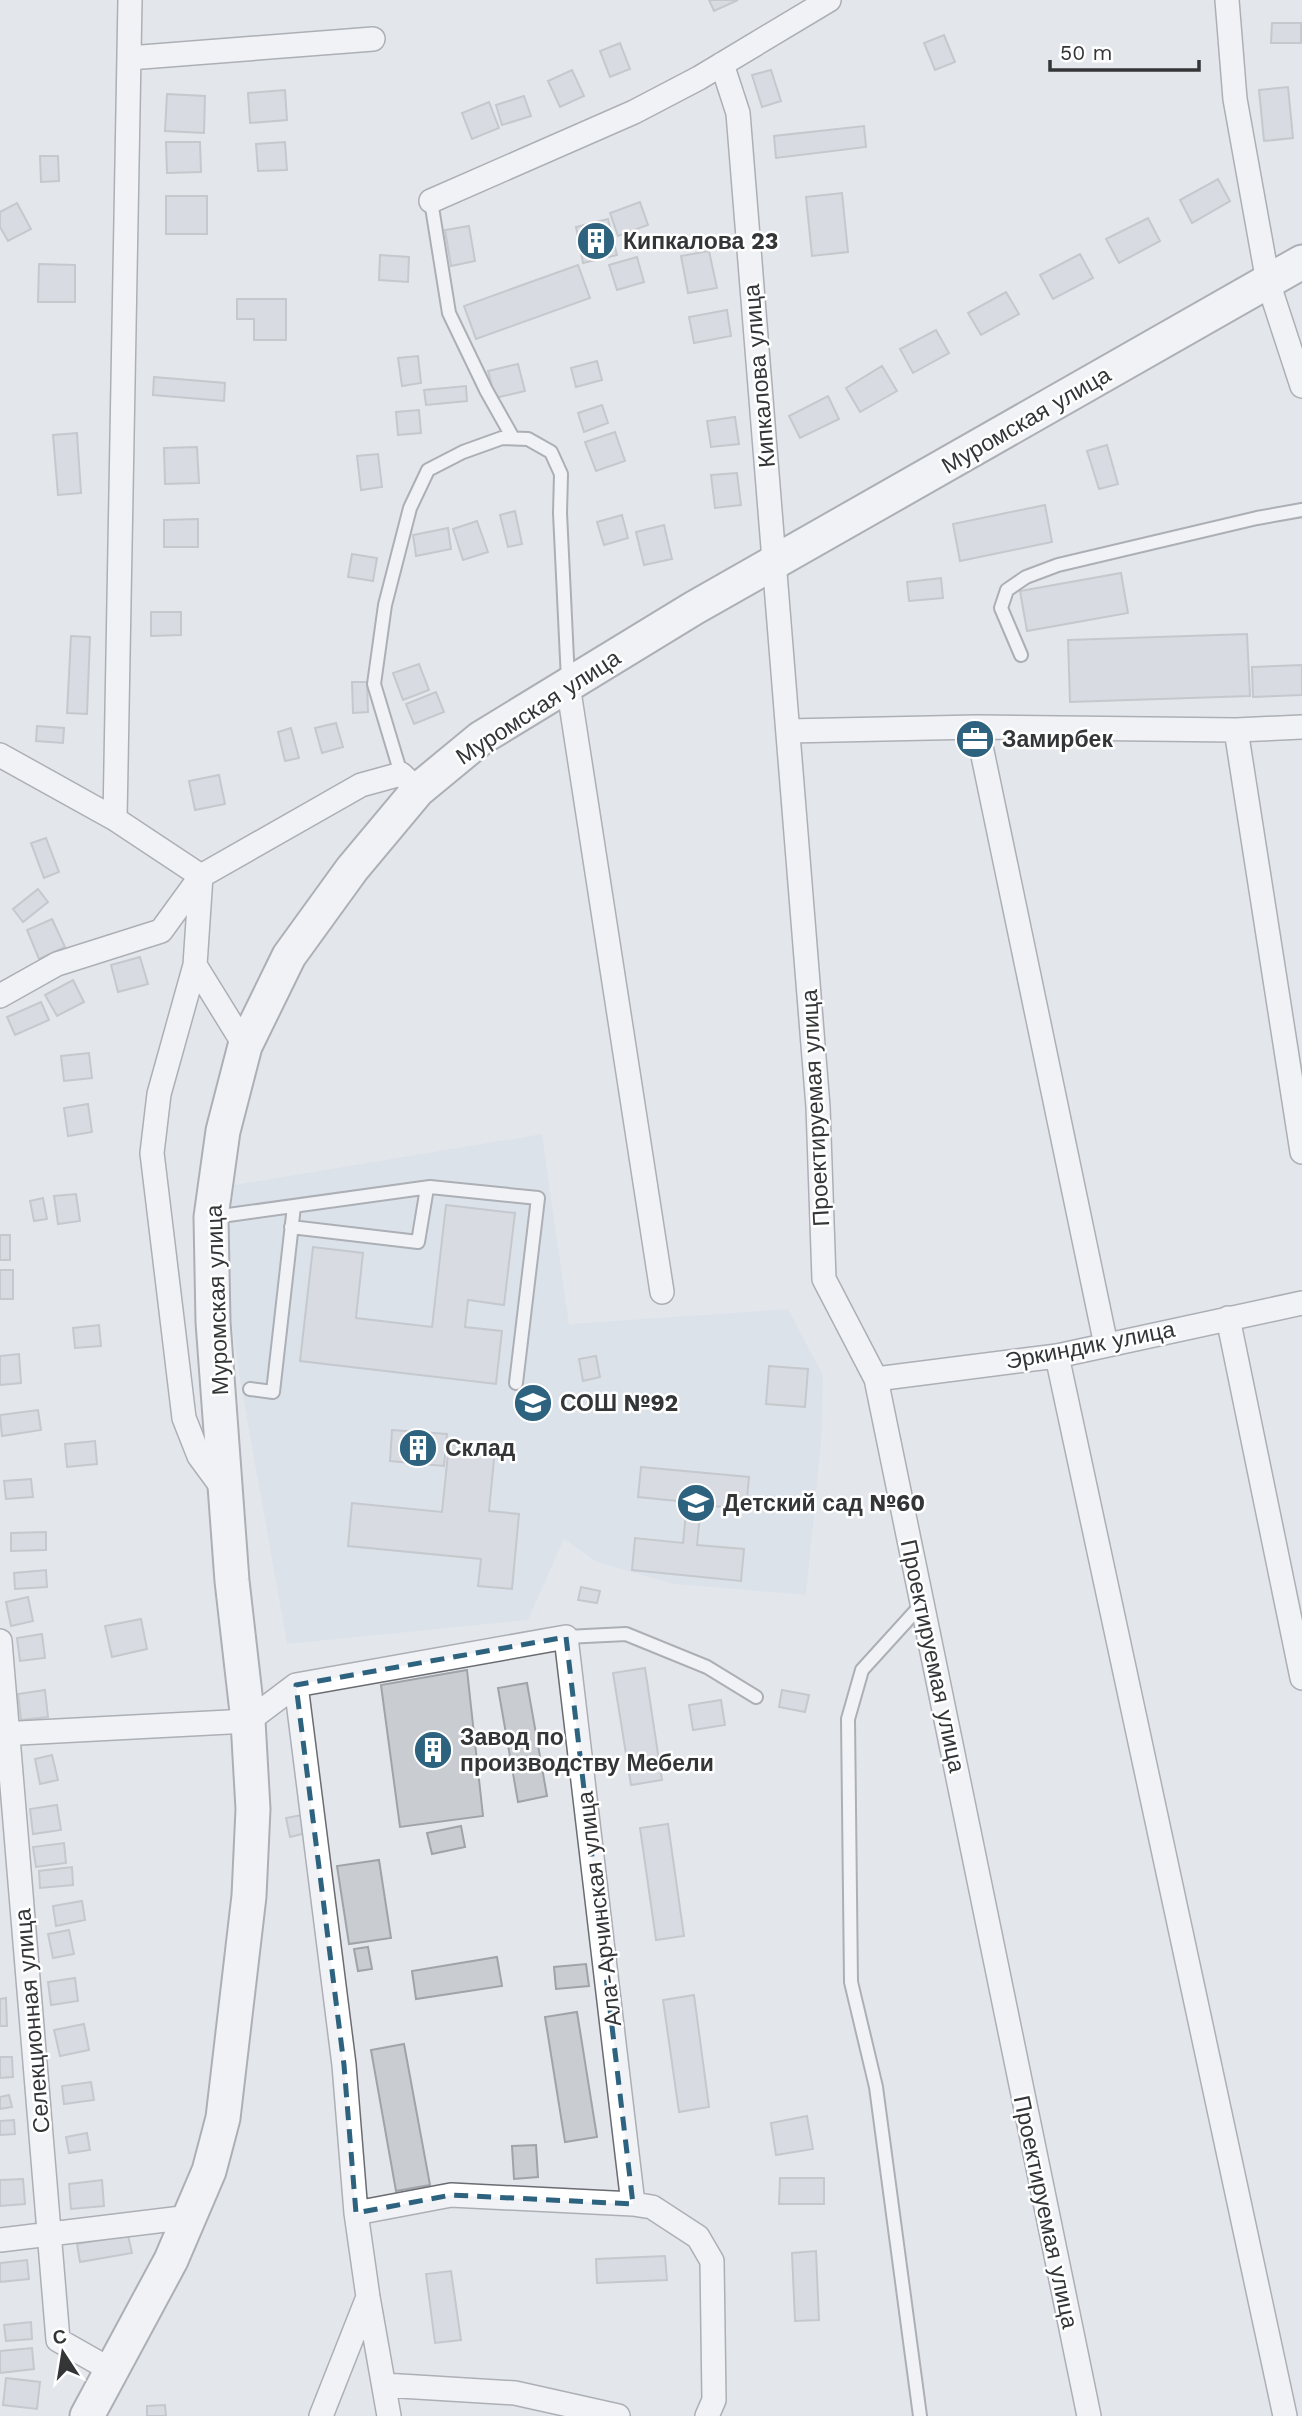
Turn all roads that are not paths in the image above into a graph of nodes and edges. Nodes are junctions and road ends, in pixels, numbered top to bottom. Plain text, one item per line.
1 (130, 0) edge
2 (829, 0) edge
3 (1227, 0) edge
4 (373, 39) dead end
5 (129, 58) junction
6 (722, 64) junction
7 (431, 201) joint
8 (1302, 262) edge
9 (1268, 282) junction
10 (1302, 386) edge
11 (513, 438) junction
12 (1302, 510) edge
13 (774, 565) junction
14 (1021, 654) dead end
15 (568, 685) junction
16 (977, 727) junction
17 (1302, 727) edge
18 (1236, 730) junction
19 (788, 731) junction
20 (0, 755) edge
21 (409, 782) junction
22 (115, 819) junction
23 (201, 876) junction
24 (195, 965) junction
25 (0, 996) edge
26 (245, 1046) junction
27 (1302, 1152) edge
28 (426, 1188) junction
29 (293, 1206) junction
30 (211, 1217) junction
31 (291, 1227) junction
32 (662, 1292) dead end
33 (1302, 1303) edge
34 (1228, 1318) junction
35 (1106, 1345) junction
36 (1057, 1356) junction
37 (876, 1379) junction
38 (516, 1383) dead end
39 (250, 1389) dead end
40 (226, 1493) junction
41 (922, 1604) junction
42 (566, 1637) junction
43 (0, 1641) edge
44 (1302, 1678) edge
45 (296, 1685) junction
46 (756, 1698) dead end
47 (248, 1721) junction
48 (4, 1734) edge
49 (633, 2204) junction
50 (356, 2213) junction
51 (190, 2217) junction
52 (49, 2235) junction
53 (0, 2241) edge
54 (368, 2297) junction
55 (111, 2370) junction
56 (384, 2385) junction
57 (87, 2416) edge
58 (321, 2416) edge
59 (389, 2416) edge
60 (618, 2416) edge
61 (707, 2416) edge
62 (920, 2416) edge
63 (1089, 2416) edge
64 (1285, 2416) edge

1 - 5 street
2 - 6 street
3 - 9 street
4 - 5 street
5 - 22 street
6 - 7 street
6 - 13 street, Кипкалова улица
7 - 11 lane
8 - 9 street, Муромская улица
9 - 10 street
9 - 13 street, Муромская улица
11 - 15 lane
11 - 21 lane
12 - 14 lane
13 - 15 street, Муромская улица
13 - 19 street, Проектируемая улица
15 - 21 street, Муромская улица
15 - 32 street
16 - 18 street
16 - 19 street
16 - 35 street
17 - 18 street
18 - 27 street
19 - 37 street, Проектируемая улица
20 - 22 street
21 - 23 street
21 - 26 street, Муромская улица
22 - 23 street
23 - 24 street
23 - 25 street
24 - 26 street
24 - 40 street
26 - 30 street, Муромская улица
28 - 29 lane
28 - 31 lane
28 - 38 lane
29 - 30 lane
29 - 31 lane
30 - 40 street, Муромская улица
31 - 39 lane
33 - 34 street, Эркиндик улица
34 - 35 street, Эркиндик улица
34 - 44 street
35 - 36 street, Эркиндик улица
36 - 37 street, Эркиндик улица
36 - 64 street
37 - 41 street, Проектируемая улица
40 - 47 street, Муромская улица
41 - 62 lane
41 - 63 street, Проектируемая улица
42 - 45 street
42 - 46 lane
42 - 49 street, Ала-Арчинская улица
43 - 48 street, Селекционная улица
45 - 47 street
45 - 50 street
47 - 48 street
47 - 51 street
48 - 52 street, Селекционная улица
49 - 50 street
49 - 61 street
50 - 54 street
51 - 52 street
51 - 55 street
52 - 53 street
52 - 55 street, Селекционная улица
54 - 56 street
54 - 58 street
55 - 57 street
56 - 59 street
56 - 60 street

